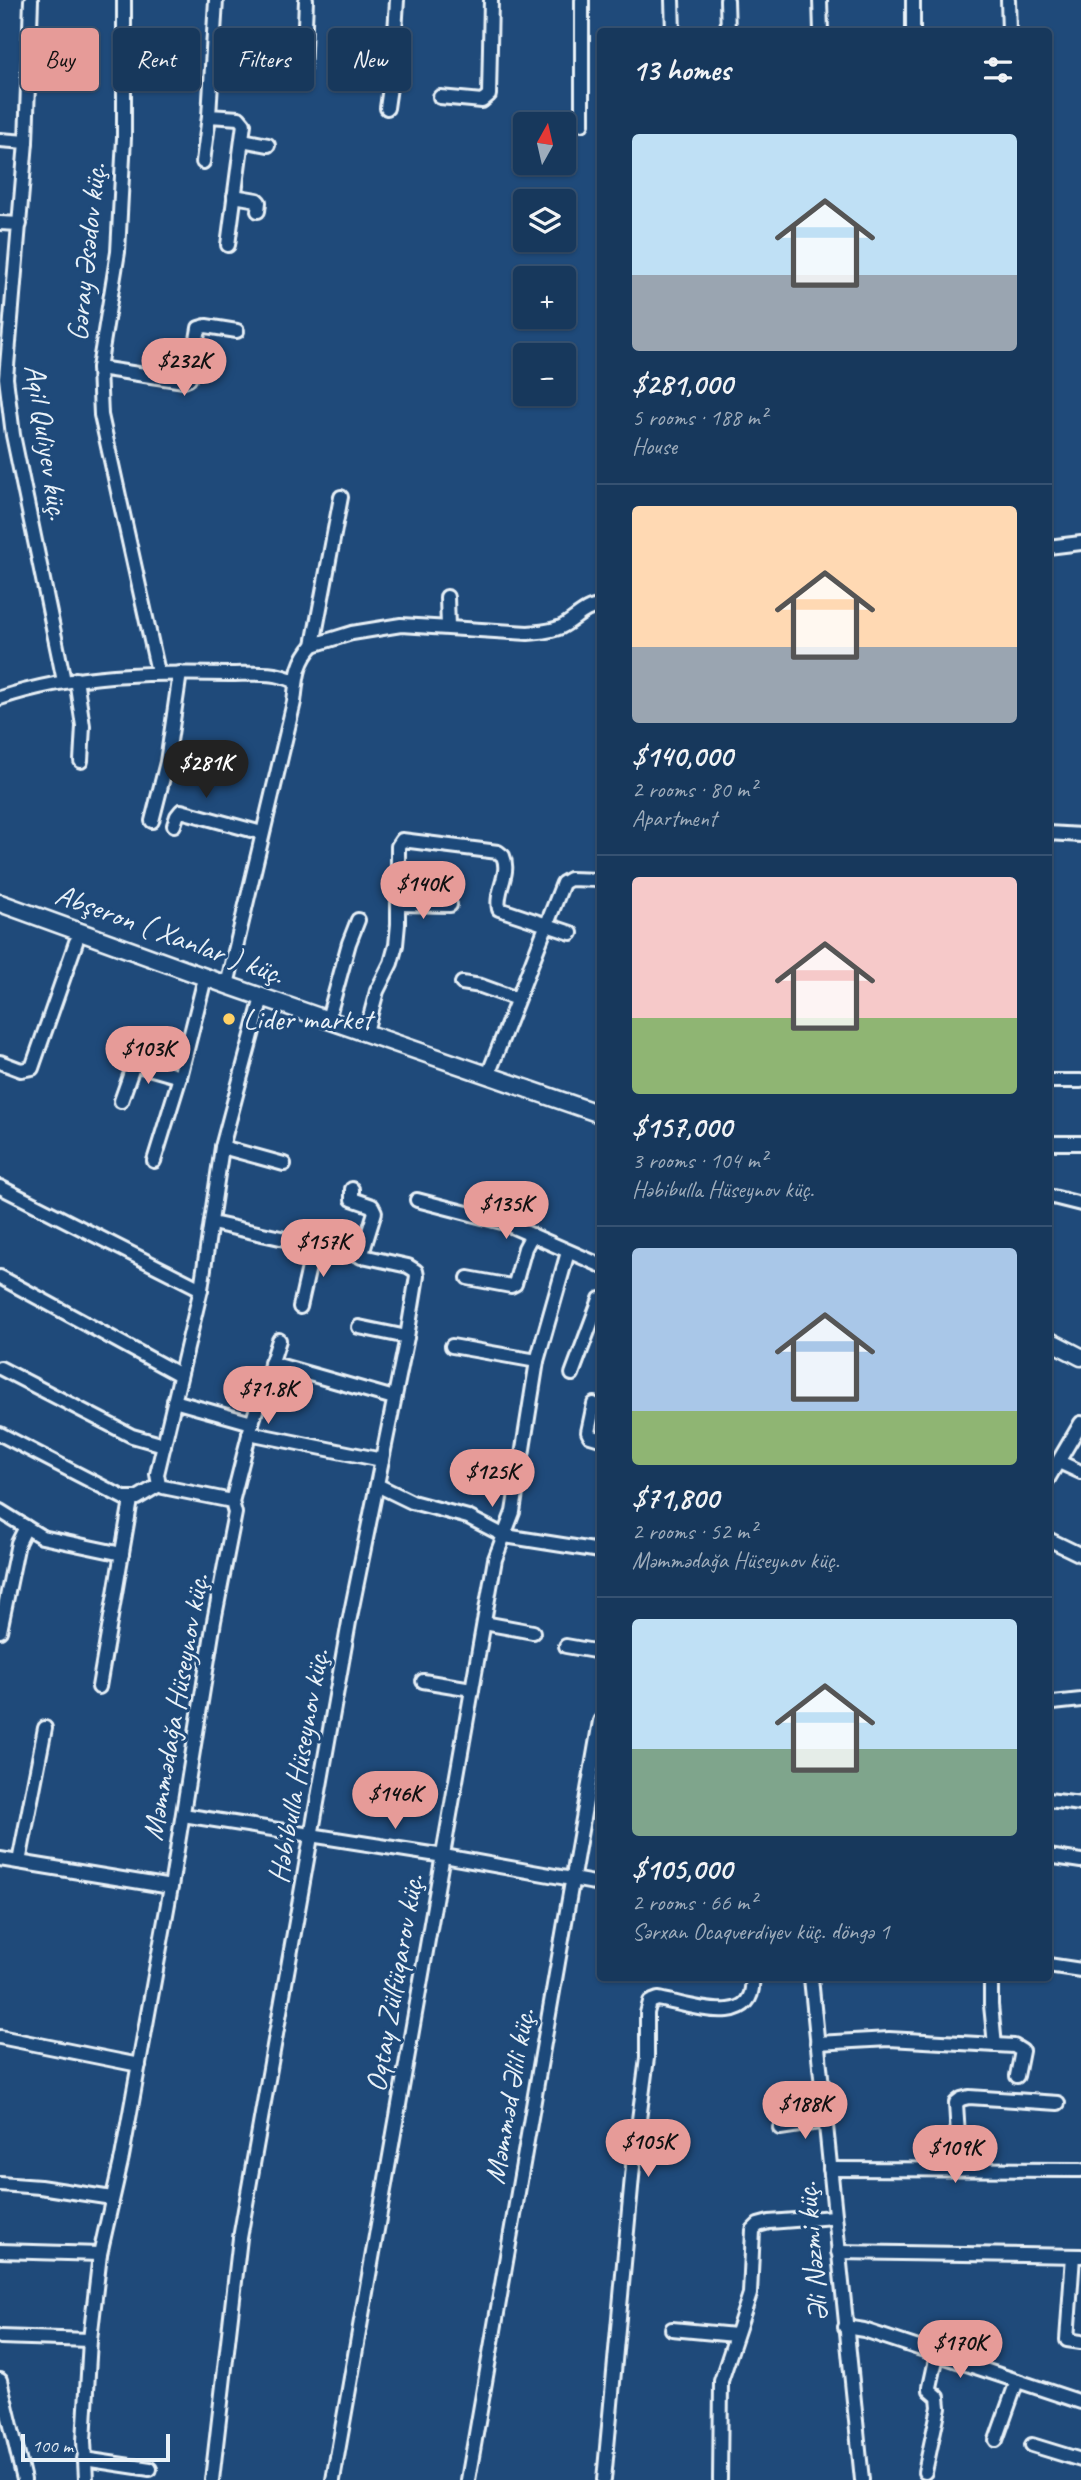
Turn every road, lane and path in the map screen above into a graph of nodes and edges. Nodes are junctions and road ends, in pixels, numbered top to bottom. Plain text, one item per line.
1 (31, 0) edge
2 (124, 0) edge
3 (216, 0) edge
4 (306, 0) edge
5 (397, 0) edge
6 (491, 0) edge
7 (582, 0) edge
8 (672, 0) edge
9 (727, 0) edge
10 (820, 0) edge
11 (913, 0) edge
12 (1008, 0) edge
13 (305, 28) edge
14 (673, 28) edge
15 (727, 28) edge
16 (821, 28) edge
17 (913, 28) edge
18 (1009, 28) edge
19 (440, 97) dead end
20 (387, 108) dead end
21 (209, 117) junction
22 (582, 124) dead end
23 (0, 140) edge
24 (242, 140) junction
25 (26, 142) junction
26 (268, 145) dead end
27 (203, 162) dead end
28 (234, 196) junction
29 (258, 211) dead end
30 (0, 223) edge
31 (20, 224) junction
32 (228, 245) dead end
33 (237, 331) dead end
34 (99, 368) junction
35 (3, 379) edge
36 (341, 497) dead end
37 (1081, 542) edge
38 (1052, 546) edge
39 (447, 597) dead end
40 (597, 607) edge
41 (448, 627) junction
42 (313, 645) junction
43 (158, 672) junction
44 (180, 673) junction
45 (70, 680) junction
46 (294, 681) junction
47 (0, 698) edge
48 (81, 761) dead end
49 (152, 821) dead end
50 (174, 825) dead end
51 (262, 833) junction
52 (1052, 833) edge
53 (1081, 835) edge
54 (597, 880) edge
55 (0, 903) edge
56 (398, 904) junction
57 (450, 905) dead end
58 (0, 914) edge
59 (358, 920) dead end
60 (546, 925) junction
61 (572, 933) dead end
62 (76, 942) junction
63 (462, 983) dead end
64 (227, 985) junction
65 (202, 986) junction
66 (517, 999) junction
67 (260, 1005) junction
68 (328, 1019) junction
69 (366, 1032) junction
70 (0, 1062) edge
71 (488, 1075) junction
72 (180, 1077) junction
73 (1052, 1081) edge
74 (1081, 1081) edge
75 (121, 1101) dead end
76 (597, 1113) edge
77 (597, 1122) edge
78 (1052, 1143) edge
79 (1081, 1143) edge
80 (222, 1147) junction
81 (154, 1161) dead end
82 (284, 1164) dead end
83 (0, 1187) edge
84 (352, 1189) dead end
85 (1054, 1197) dead end
86 (417, 1200) dead end
87 (1081, 1204) edge
88 (212, 1223) junction
89 (532, 1235) junction
90 (314, 1245) junction
91 (568, 1252) junction
92 (361, 1257) junction
93 (597, 1264) edge
94 (0, 1277) edge
95 (468, 1278) dead end
96 (201, 1289) junction
97 (300, 1307) dead end
98 (597, 1307) edge
99 (359, 1327) dead end
100 (1052, 1331) edge
101 (407, 1338) junction
102 (279, 1340) dead end
103 (1052, 1342) edge
104 (452, 1346) dead end
105 (1081, 1346) edge
106 (1081, 1357) edge
107 (537, 1361) junction
108 (271, 1363) junction
109 (0, 1368) edge
110 (572, 1374) dead end
111 (180, 1375) junction
112 (394, 1398) junction
113 (174, 1401) junction
114 (593, 1404) dead end
115 (1081, 1423) edge
116 (250, 1428) junction
117 (0, 1434) edge
118 (597, 1438) edge
119 (164, 1445) junction
120 (382, 1460) junction
121 (1059, 1461) junction
122 (1052, 1472) edge
123 (1081, 1472) edge
124 (159, 1485) junction
125 (377, 1485) junction
126 (131, 1500) junction
127 (232, 1502) junction
128 (0, 1511) edge
129 (26, 1527) junction
130 (505, 1536) junction
131 (1052, 1541) edge
132 (597, 1551) edge
133 (122, 1554) junction
134 (1081, 1555) edge
135 (484, 1623) junction
136 (0, 1631) edge
137 (533, 1632) dead end
138 (566, 1646) dead end
139 (597, 1651) edge
140 (423, 1681) dead end
141 (99, 1687) dead end
142 (472, 1689) junction
143 (1081, 1700) edge
144 (1054, 1703) dead end
145 (45, 1728) dead end
146 (597, 1739) edge
147 (1052, 1800) edge
148 (1081, 1804) edge
149 (183, 1815) junction
150 (313, 1835) junction
151 (444, 1856) junction
152 (1052, 1857) edge
153 (0, 1858) edge
154 (1081, 1861) edge
155 (19, 1862) junction
156 (573, 1880) junction
157 (597, 1884) edge
158 (171, 1888) junction
159 (1052, 1966) edge
160 (1081, 1970) edge
161 (752, 1981) edge
162 (811, 1981) edge
163 (991, 1981) edge
164 (0, 2037) edge
165 (817, 2043) junction
166 (995, 2045) junction
167 (139, 2064) junction
168 (1017, 2076) dead end
169 (1058, 2103) dead end
170 (825, 2121) junction
171 (780, 2128) dead end
172 (830, 2169) junction
173 (960, 2169) junction
174 (1081, 2170) edge
175 (0, 2184) edge
176 (112, 2198) junction
177 (834, 2217) junction
178 (0, 2251) edge
179 (838, 2252) junction
180 (100, 2254) junction
181 (1077, 2256) edge
182 (845, 2327) junction
183 (672, 2329) dead end
184 (736, 2336) junction
185 (0, 2337) edge
186 (90, 2340) junction
187 (1081, 2342) edge
188 (937, 2355) junction
189 (0, 2380) edge
190 (1017, 2381) junction
191 (1081, 2402) edge
192 (996, 2440) dead end
193 (1032, 2445) dead end
194 (84, 2459) junction
195 (1081, 2460) edge
196 (150, 2469) dead end
197 (925, 2472) dead end
198 (24, 2480) edge
199 (86, 2480) edge
200 (212, 2480) edge
201 (333, 2480) edge
202 (468, 2480) edge
203 (604, 2480) edge
204 (720, 2480) edge
205 (862, 2480) edge

1 - 25 street, Aqil Quliyev küç.
2 - 34 street, Gəray Əsədov küç.
3 - 21 street
4 - 13 street
5 - 20 street
6 - 19 street
7 - 22 street
8 - 14 street
9 - 15 street
10 - 16 street
11 - 17 street
12 - 18 street
21 - 24 street
21 - 27 street
23 - 25 street
24 - 26 street
24 - 28 street
25 - 31 street, Aqil Quliyev küç.
28 - 29 street
28 - 32 street
30 - 31 street
31 - 35 street, Aqil Quliyev küç.
33 - 34 street
34 - 43 street, Gəray Əsədov küç.
35 - 45 street, Aqil Quliyev küç.
36 - 42 street
37 - 38 street
39 - 41 street
40 - 41 street
41 - 42 street
42 - 46 street
43 - 44 street
43 - 45 street
44 - 46 street
44 - 49 street
45 - 47 street
45 - 48 street, Aqil Quliyev küç.
46 - 51 street
50 - 51 street
51 - 64 street
52 - 53 street
54 - 60 street
55 - 64 main road, Abşeron ( Xanlar ) küç.
56 - 57 street
56 - 60 street
56 - 69 street
58 - 62 main road
59 - 68 street
60 - 61 street
60 - 66 street
62 - 65 main road
62 - 70 street
63 - 66 street
64 - 68 main road, Abşeron ( Xanlar ) küç.
65 - 67 main road
65 - 72 street
66 - 71 street
67 - 77 main road
67 - 80 street
68 - 69 main road, Abşeron ( Xanlar ) küç.
69 - 71 main road, Abşeron ( Xanlar ) küç.
71 - 76 main road, Abşeron ( Xanlar ) küç.
72 - 75 street
72 - 81 street
73 - 74 street
78 - 79 street
80 - 82 street
80 - 88 street
83 - 96 street
84 - 92 street
85 - 87 street
86 - 89 street
88 - 90 street, Həbibulla Hüseynov küç.
88 - 96 street
89 - 91 street
89 - 95 street
90 - 92 street, Həbibulla Hüseynov küç.
90 - 97 street
91 - 93 street
91 - 107 street, Oqtay Zülfüqarov küç.
92 - 101 street, Həbibulla Hüseynov küç.
94 - 111 street
96 - 111 street
98 - 110 street
99 - 101 street
100 - 105 main road
101 - 112 street, Həbibulla Hüseynov küç.
102 - 108 street, Məmmədağa Hüseynov küç.
103 - 106 main road
104 - 107 street
107 - 130 street, Oqtay Zülfüqarov küç.
108 - 112 street
108 - 116 street, Məmmədağa Hüseynov küç.
109 - 119 street
111 - 113 street
112 - 120 street, Həbibulla Hüseynov küç.
113 - 116 street
113 - 119 street
114 - 118 street
115 - 121 street
116 - 120 street
116 - 127 street, Məmmədağa Hüseynov küç.
117 - 126 street
119 - 124 street
120 - 125 street, Həbibulla Hüseynov küç.
121 - 122 street
121 - 123 street
124 - 126 street
124 - 127 street
125 - 130 street
125 - 150 street, Həbibulla Hüseynov küç.
126 - 133 street
127 - 149 street, Məmmədağa Hüseynov küç.
128 - 129 street
129 - 133 street
129 - 136 street
130 - 132 street
130 - 135 street, Oqtay Zülfüqarov küç.
131 - 134 street
133 - 141 street
135 - 137 street
135 - 142 street, Oqtay Zülfüqarov küç.
138 - 139 street
140 - 142 street
142 - 151 street, Oqtay Zülfüqarov küç.
143 - 144 street
145 - 155 street
146 - 156 street, Məmməd Əlili küç.
147 - 148 street
149 - 150 street
149 - 158 street, Məmmədağa Hüseynov küç.
150 - 151 street
150 - 200 street, Həbibulla Hüseynov küç.
151 - 156 street
151 - 201 street, Oqtay Zülfüqarov küç.
152 - 154 street
153 - 155 street
155 - 158 street
156 - 157 street
156 - 202 street, Məmməd Əlili küç.
158 - 167 street, Məmmədağa Hüseynov küç.
159 - 160 street
161 - 203 street
162 - 165 street, Əli Nəzmi küç.
163 - 166 street
164 - 167 street
165 - 166 street
165 - 170 street, Əli Nəzmi küç.
166 - 168 street
167 - 176 street, Məmmədağa Hüseynov küç.
169 - 173 street
170 - 171 street
170 - 172 street, Əli Nəzmi küç.
172 - 173 street
172 - 177 street, Əli Nəzmi küç.
173 - 174 street
175 - 176 street
176 - 180 street, Məmmədağa Hüseynov küç.
177 - 179 street, Əli Nəzmi küç.
177 - 184 street
178 - 180 street
179 - 181 street
179 - 182 street, Əli Nəzmi küç.
180 - 186 street, Məmmədağa Hüseynov küç.
181 - 187 street
182 - 188 street
182 - 205 street, Əli Nəzmi küç.
183 - 184 street
184 - 204 street
185 - 186 street
186 - 194 street, Məmmədağa Hüseynov küç.
188 - 190 street
188 - 197 street
189 - 198 street
190 - 191 street
190 - 192 street
193 - 195 street
194 - 196 street
194 - 199 street, Məmmədağa Hüseynov küç.

